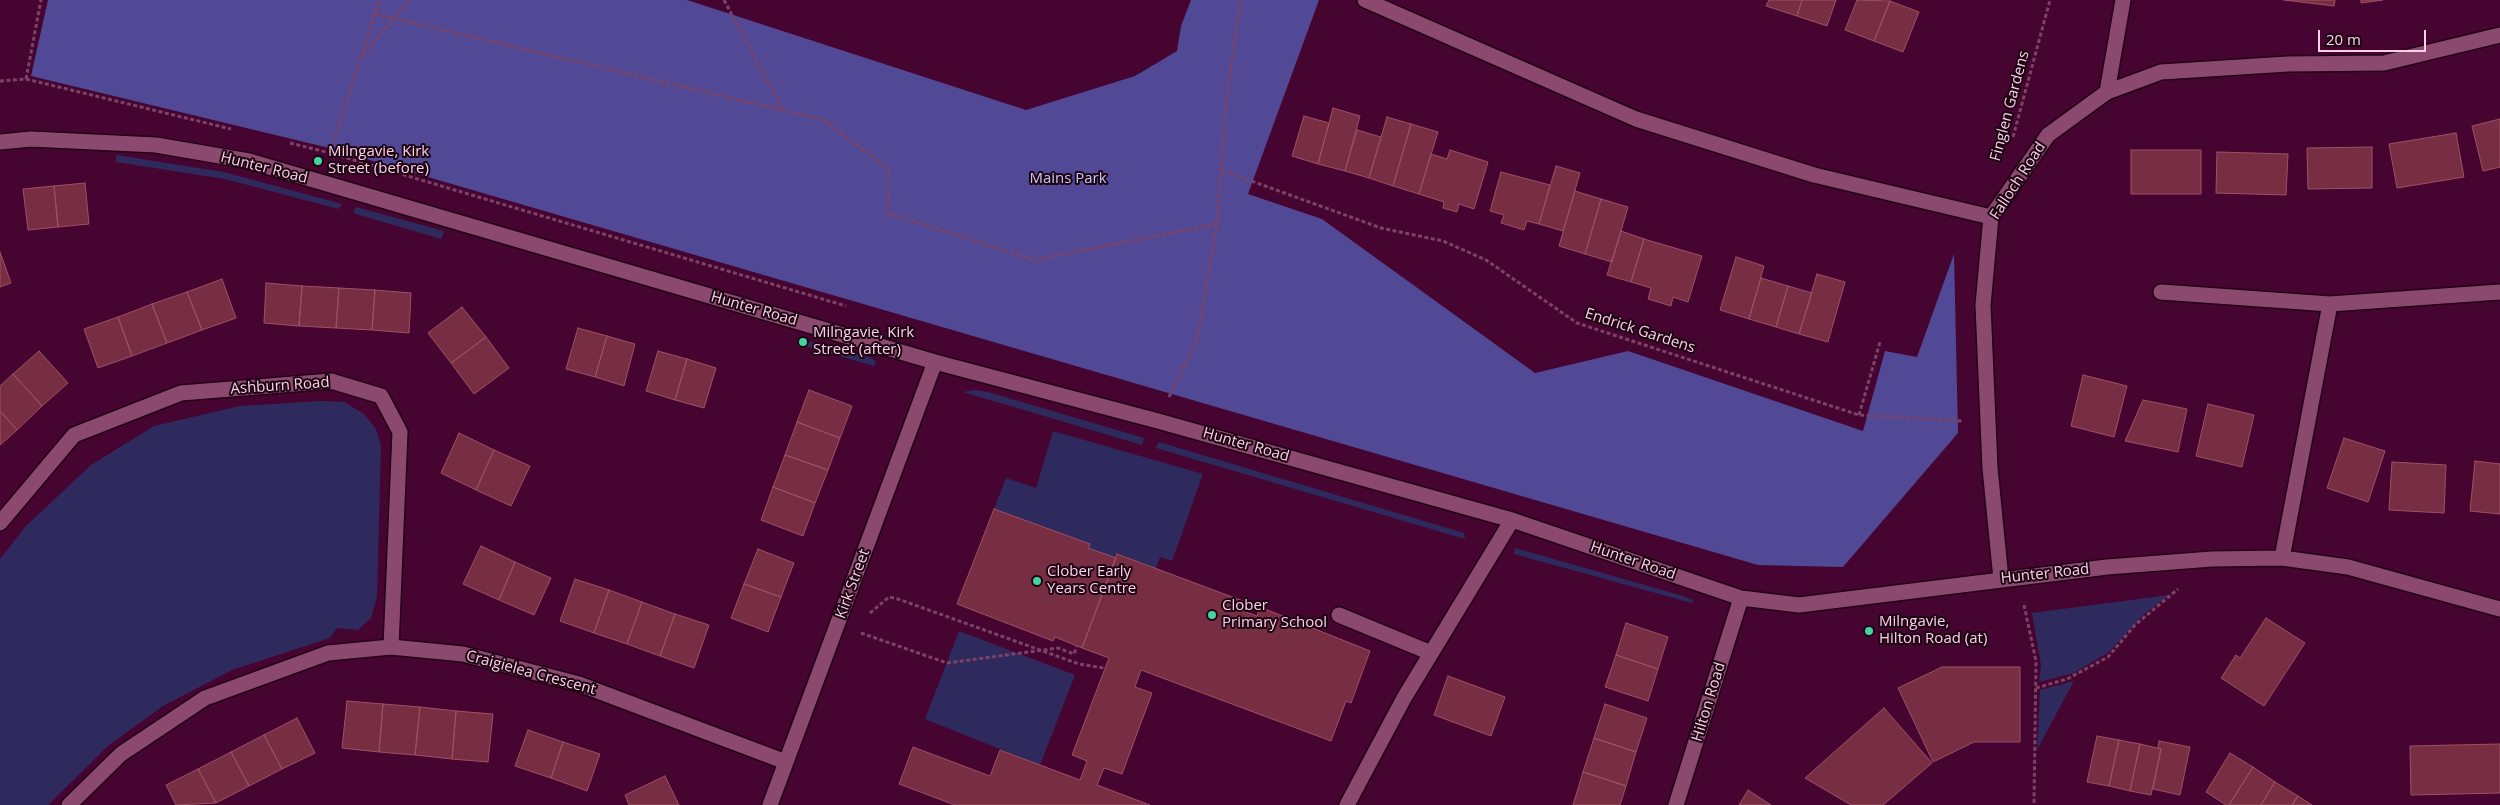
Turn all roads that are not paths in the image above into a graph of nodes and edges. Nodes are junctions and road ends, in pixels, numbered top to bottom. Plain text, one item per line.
1 (1365, 0) edge
2 (2123, 0) edge
3 (2500, 34) edge
4 (2107, 92) junction
5 (0, 142) edge
6 (1991, 217) junction
7 (2162, 292) dead end
8 (2500, 292) edge
9 (2330, 304) junction
10 (935, 362) junction
11 (1512, 520) junction
12 (0, 523) edge
13 (2282, 558) junction
14 (2001, 579) junction
15 (1741, 598) junction
16 (2500, 609) edge
17 (1339, 615) dead end
18 (392, 647) junction
19 (1431, 654) junction
20 (786, 762) junction
21 (69, 805) edge
22 (770, 805) edge
23 (1347, 805) edge
24 (1676, 805) edge

1 - 6 street
2 - 4 street
3 - 4 street, Falloch Road
4 - 6 street, Falloch Road
5 - 10 street, Hunter Road
6 - 14 street, Falloch Road
7 - 9 street
8 - 9 street
9 - 13 street
10 - 11 street, Hunter Road
10 - 20 street, Kirk Street
11 - 15 street, Hunter Road
11 - 19 street
12 - 18 street, Ashburn Road
13 - 14 street, Hunter Road
13 - 16 street, Hunter Road
14 - 15 street, Hunter Road
15 - 24 street, Hilton Road
17 - 19 street
18 - 20 street, Craigielea Crescent
18 - 21 street, Craigielea Crescent
19 - 23 street
20 - 22 street, Kirk Street

